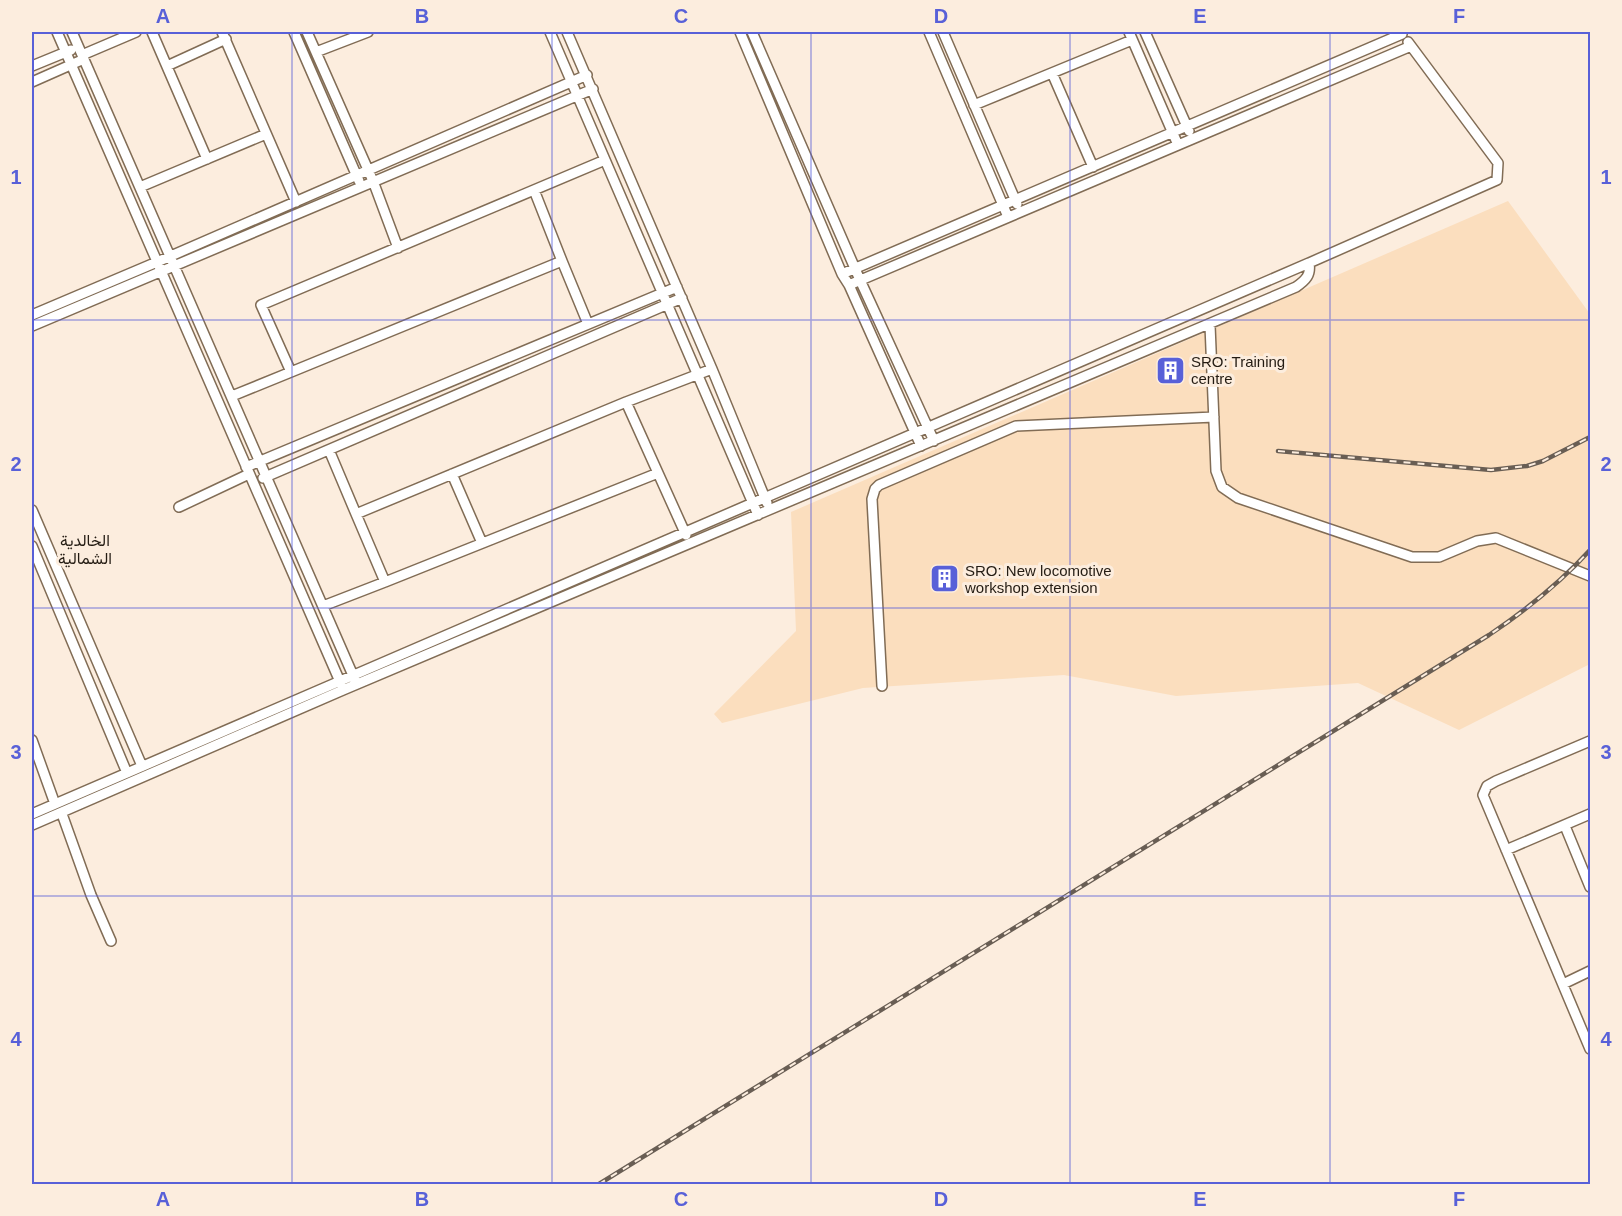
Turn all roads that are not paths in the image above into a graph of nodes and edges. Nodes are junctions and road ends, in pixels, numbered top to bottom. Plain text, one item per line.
1 (57, 32) edge
2 (72, 32) edge
3 (136, 32) edge
4 (152, 32) edge
5 (294, 32) edge
6 (307, 32) edge
7 (368, 32) edge
8 (549, 32) edge
9 (567, 32) edge
10 (740, 32) edge
11 (752, 32) edge
12 (929, 32) edge
13 (943, 32) edge
14 (1145, 32) edge
15 (1401, 33) edge
16 (224, 35) edge
17 (1131, 36) edge
18 (1388, 41) junction
19 (1411, 46) junction
20 (66, 51) junction
21 (316, 52) junction
22 (1154, 53) junction
23 (82, 54) junction
24 (1141, 60) junction
25 (72, 64) junction
26 (32, 66) edge
27 (167, 66) junction
28 (1052, 73) junction
29 (587, 75) junction
30 (32, 82) edge
31 (572, 83) junction
32 (593, 89) junction
33 (577, 95) junction
34 (974, 105) junction
35 (1186, 127) junction
36 (1172, 133) junction
37 (266, 134) junction
38 (1194, 138) junction
39 (1178, 145) junction
40 (207, 159) junction
41 (605, 160) junction
42 (1093, 167) junction
43 (367, 171) junction
44 (357, 176) junction
45 (373, 181) junction
46 (362, 186) junction
47 (140, 187) junction
48 (534, 190) junction
49 (1015, 200) junction
50 (296, 202) junction
51 (1003, 205) junction
52 (1020, 212) junction
53 (1008, 217) junction
54 (398, 248) junction
55 (172, 261) junction
56 (562, 261) junction
57 (1309, 263) junction
58 (159, 266) junction
59 (856, 268) junction
60 (842, 274) junction
61 (861, 280) junction
62 (849, 285) junction
63 (677, 287) junction
64 (662, 292) junction
65 (682, 298) junction
66 (667, 304) junction
67 (32, 315) edge
68 (588, 324) junction
69 (1210, 325) junction
70 (32, 326) edge
71 (712, 369) junction
72 (291, 372) junction
73 (697, 373) junction
74 (232, 396) junction
75 (626, 402) junction
76 (1214, 417) junction
77 (928, 426) junction
78 (915, 432) junction
79 (934, 441) junction
80 (921, 446) junction
81 (329, 450) junction
82 (261, 463) junction
83 (658, 473) junction
84 (249, 474) junction
85 (452, 474) junction
86 (267, 477) junction
87 (765, 497) junction
88 (752, 502) junction
89 (179, 507) dead end
90 (32, 510) edge
91 (770, 511) junction
92 (356, 514) junction
93 (758, 516) junction
94 (684, 532) junction
95 (482, 543) junction
96 (690, 544) junction
97 (32, 546) edge
98 (1590, 576) edge
99 (386, 582) junction
100 (323, 606) junction
101 (353, 675) junction
102 (339, 681) junction
103 (357, 685) junction
104 (882, 686) dead end
105 (344, 690) junction
106 (32, 740) edge
107 (1590, 741) edge
108 (142, 766) junction
109 (127, 773) junction
110 (55, 804) junction
111 (32, 814) edge
112 (62, 814) junction
113 (1590, 814) edge
114 (32, 825) edge
115 (1564, 826) junction
116 (1506, 850) junction
117 (1590, 883) edge
118 (111, 941) dead end
119 (1590, 971) edge
120 (1563, 984) junction
121 (1590, 1048) edge

1 - 20 street
2 - 23 street
3 - 23 street
4 - 27 street
5 - 44 street
6 - 21 street
7 - 21 street
8 - 31 street
9 - 29 street
10 - 60 street
11 - 59 street
12 - 51 street
13 - 34 street
14 - 22 street
15 - 18 street
15 - 19 street
16 - 27 street
16 - 37 street
17 - 24 street
17 - 28 street
18 - 19 street
18 - 35 street
19 - 38 street
19 - 57 street
20 - 23 street
20 - 25 street
20 - 26 street
21 - 43 street
22 - 24 street
22 - 35 street
23 - 25 street
23 - 47 street
24 - 36 street
25 - 30 street
25 - 58 street
27 - 40 street
28 - 34 street
28 - 42 street
29 - 31 street
29 - 32 street
31 - 33 street
31 - 43 street
32 - 33 street
32 - 63 street
33 - 41 street
33 - 45 street
34 - 49 street
35 - 36 street
35 - 38 street
36 - 39 street
36 - 42 street
37 - 40 street
37 - 50 street
38 - 39 street
39 - 52 street
40 - 47 street
41 - 48 street
41 - 64 street
42 - 49 street
43 - 44 street
43 - 45 street
44 - 46 street
44 - 50 street
45 - 46 street
45 - 54 street
46 - 55 street
47 - 55 street
48 - 54 street
48 - 56 street
49 - 51 street
49 - 52 street
50 - 55 street
51 - 53 street
51 - 59 street
52 - 53 street
53 - 61 street
54 - 72 street
55 - 58 street
55 - 74 street
56 - 68 street
56 - 72 street
57 - 69 street
57 - 77 street
58 - 67 street
58 - 70 street
58 - 84 street
59 - 60 street
59 - 61 street
60 - 62 street
61 - 62 street
61 - 77 street
62 - 78 street
63 - 64 street
63 - 65 street
64 - 66 street
64 - 68 street
65 - 66 street
65 - 71 street
66 - 73 street
66 - 81 street
68 - 82 street
69 - 76 street
69 - 79 street
71 - 73 street
71 - 87 street
72 - 74 street
73 - 75 street
73 - 88 street
74 - 82 street
75 - 83 street
75 - 85 street
76 - 98 street
76 - 104 street
77 - 78 street
77 - 79 street
78 - 80 street
78 - 87 street
79 - 80 street
80 - 91 street
81 - 86 street
81 - 92 street
82 - 84 street
82 - 86 street
83 - 94 street
83 - 95 street
84 - 86 street
84 - 89 street
84 - 102 street
85 - 92 street
85 - 95 street
86 - 100 street
87 - 88 street
87 - 91 street
88 - 93 street
88 - 94 street
90 - 108 street
91 - 93 street
92 - 99 street
93 - 96 street
94 - 96 street
94 - 101 street
95 - 99 street
96 - 103 street
97 - 109 street
99 - 100 street
100 - 101 street
101 - 102 street
101 - 103 street
102 - 105 street
102 - 108 street
103 - 105 street
105 - 112 street
106 - 110 street
107 - 116 street
108 - 109 street
109 - 110 street
110 - 111 street
112 - 114 street
112 - 118 street
113 - 115 street
115 - 116 street
115 - 117 street
116 - 120 street
119 - 120 street
120 - 121 street

